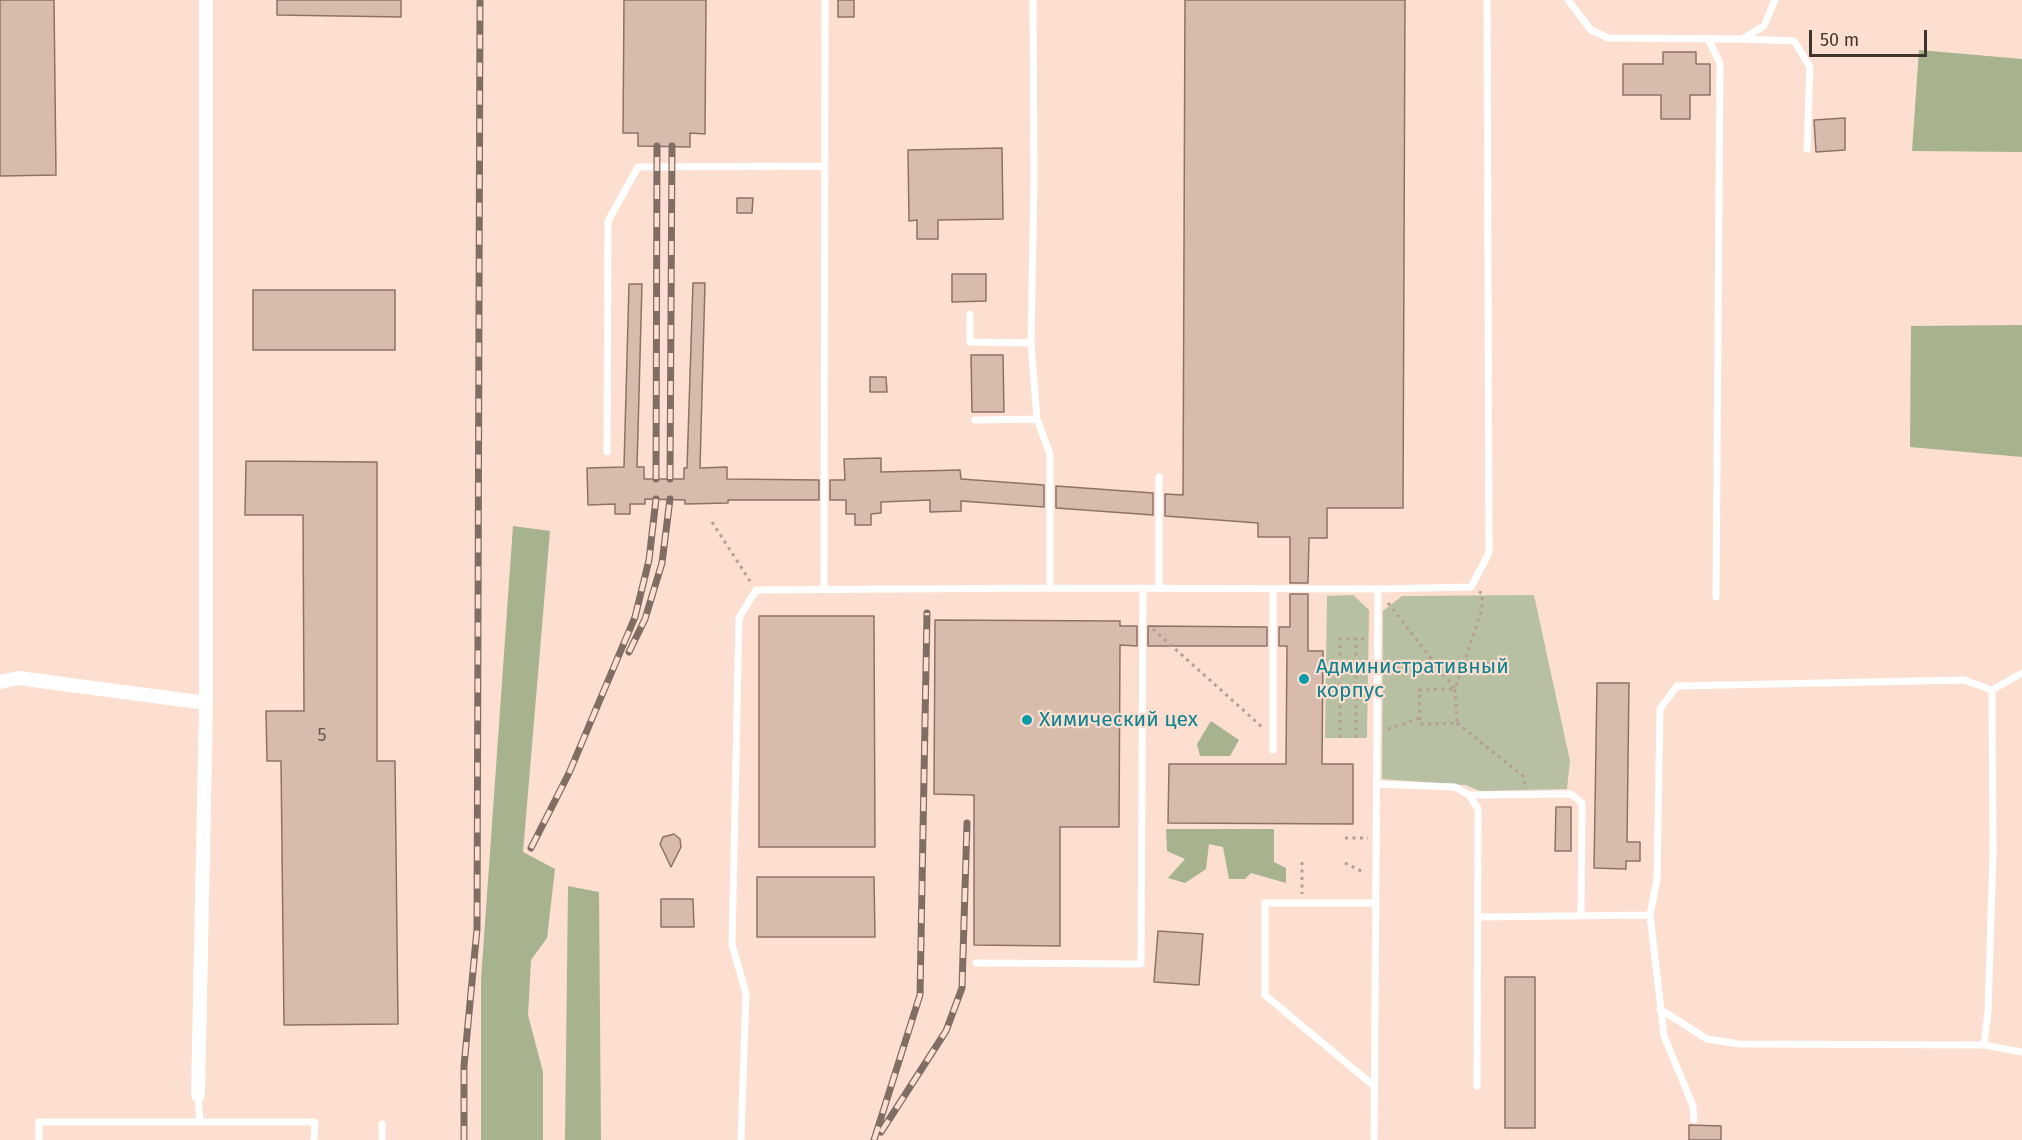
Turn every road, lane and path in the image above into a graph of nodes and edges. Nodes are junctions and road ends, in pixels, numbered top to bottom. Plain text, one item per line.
1 (206, 0) edge
2 (825, 0) edge
3 (1033, 0) edge
4 (1487, 0) edge
5 (1568, 0) edge
6 (1775, 0) edge
7 (1708, 39) junction
8 (1742, 39) junction
9 (1807, 149) dead end
10 (824, 166) junction
11 (970, 314) dead end
12 (1031, 343) junction
13 (1037, 419) junction
14 (975, 420) dead end
15 (607, 452) dead end
16 (1159, 477) dead end
17 (712, 522) dead end
18 (1471, 587) junction
19 (1050, 588) junction
20 (1143, 588) junction
21 (1159, 588) junction
22 (1273, 589) junction
23 (1378, 589) junction
24 (756, 590) junction
25 (824, 590) junction
26 (1716, 597) dead end
27 (1143, 620) junction
28 (1356, 639) junction
29 (1378, 639) junction
30 (2022, 673) edge
31 (0, 682) edge
32 (1455, 689) junction
33 (1992, 690) junction
34 (206, 703) junction
35 (1420, 718) junction
36 (1457, 723) junction
37 (1377, 734) junction
38 (1273, 736) junction
39 (1340, 738) dead end
40 (1356, 738) dead end
41 (1273, 750) dead end
42 (1376, 784) junction
43 (1468, 795) junction
44 (1526, 795) junction
45 (1345, 838) dead end
46 (1376, 838) junction
47 (1302, 862) dead end
48 (1345, 862) dead end
49 (1375, 878) junction
50 (1302, 903) junction
51 (1375, 903) junction
52 (1650, 915) junction
53 (1581, 916) junction
54 (1479, 917) junction
55 (976, 963) dead end
56 (1660, 1009) junction
57 (1984, 1045) junction
58 (2022, 1052) edge
59 (1374, 1086) junction
60 (1478, 1086) dead end
61 (198, 1095) joint
62 (1694, 1120) dead end
63 (200, 1122) junction
64 (382, 1124) dead end
65 (39, 1140) edge
66 (315, 1140) edge
67 (382, 1140) edge
68 (741, 1140) edge
69 (1374, 1140) edge

1 - 34 street
2 - 10 lane
3 - 12 lane
4 - 18 lane
5 - 7 lane
6 - 8 lane
7 - 8 lane
7 - 26 lane
8 - 9 lane
10 - 15 lane
10 - 25 lane
11 - 12 lane
12 - 13 lane
13 - 14 lane
13 - 19 lane
16 - 21 lane
17 - 24 path
18 - 23 lane
18 - 32 path
19 - 20 lane
19 - 25 lane
20 - 21 lane
20 - 27 lane
21 - 22 lane
22 - 23 lane
22 - 38 lane
23 - 29 lane
23 - 32 path
24 - 25 lane
24 - 68 lane
27 - 38 path
27 - 55 lane
28 - 29 path
28 - 39 path
28 - 40 path
29 - 37 lane
30 - 33 lane
31 - 34 street
32 - 35 path
32 - 36 path
33 - 52 lane
33 - 57 lane
34 - 61 street
35 - 36 path
35 - 37 path
36 - 44 path
37 - 42 lane
38 - 41 lane
42 - 43 lane
42 - 46 lane
43 - 44 lane
43 - 54 lane
44 - 53 lane
45 - 46 path
46 - 49 lane
47 - 50 path
48 - 49 path
49 - 51 lane
50 - 51 lane
50 - 59 lane
51 - 59 lane
52 - 53 lane
52 - 56 lane
53 - 54 lane
54 - 60 lane
56 - 57 lane
56 - 62 lane
57 - 58 lane
59 - 69 lane
61 - 63 lane
63 - 65 lane
63 - 66 lane
64 - 67 lane

